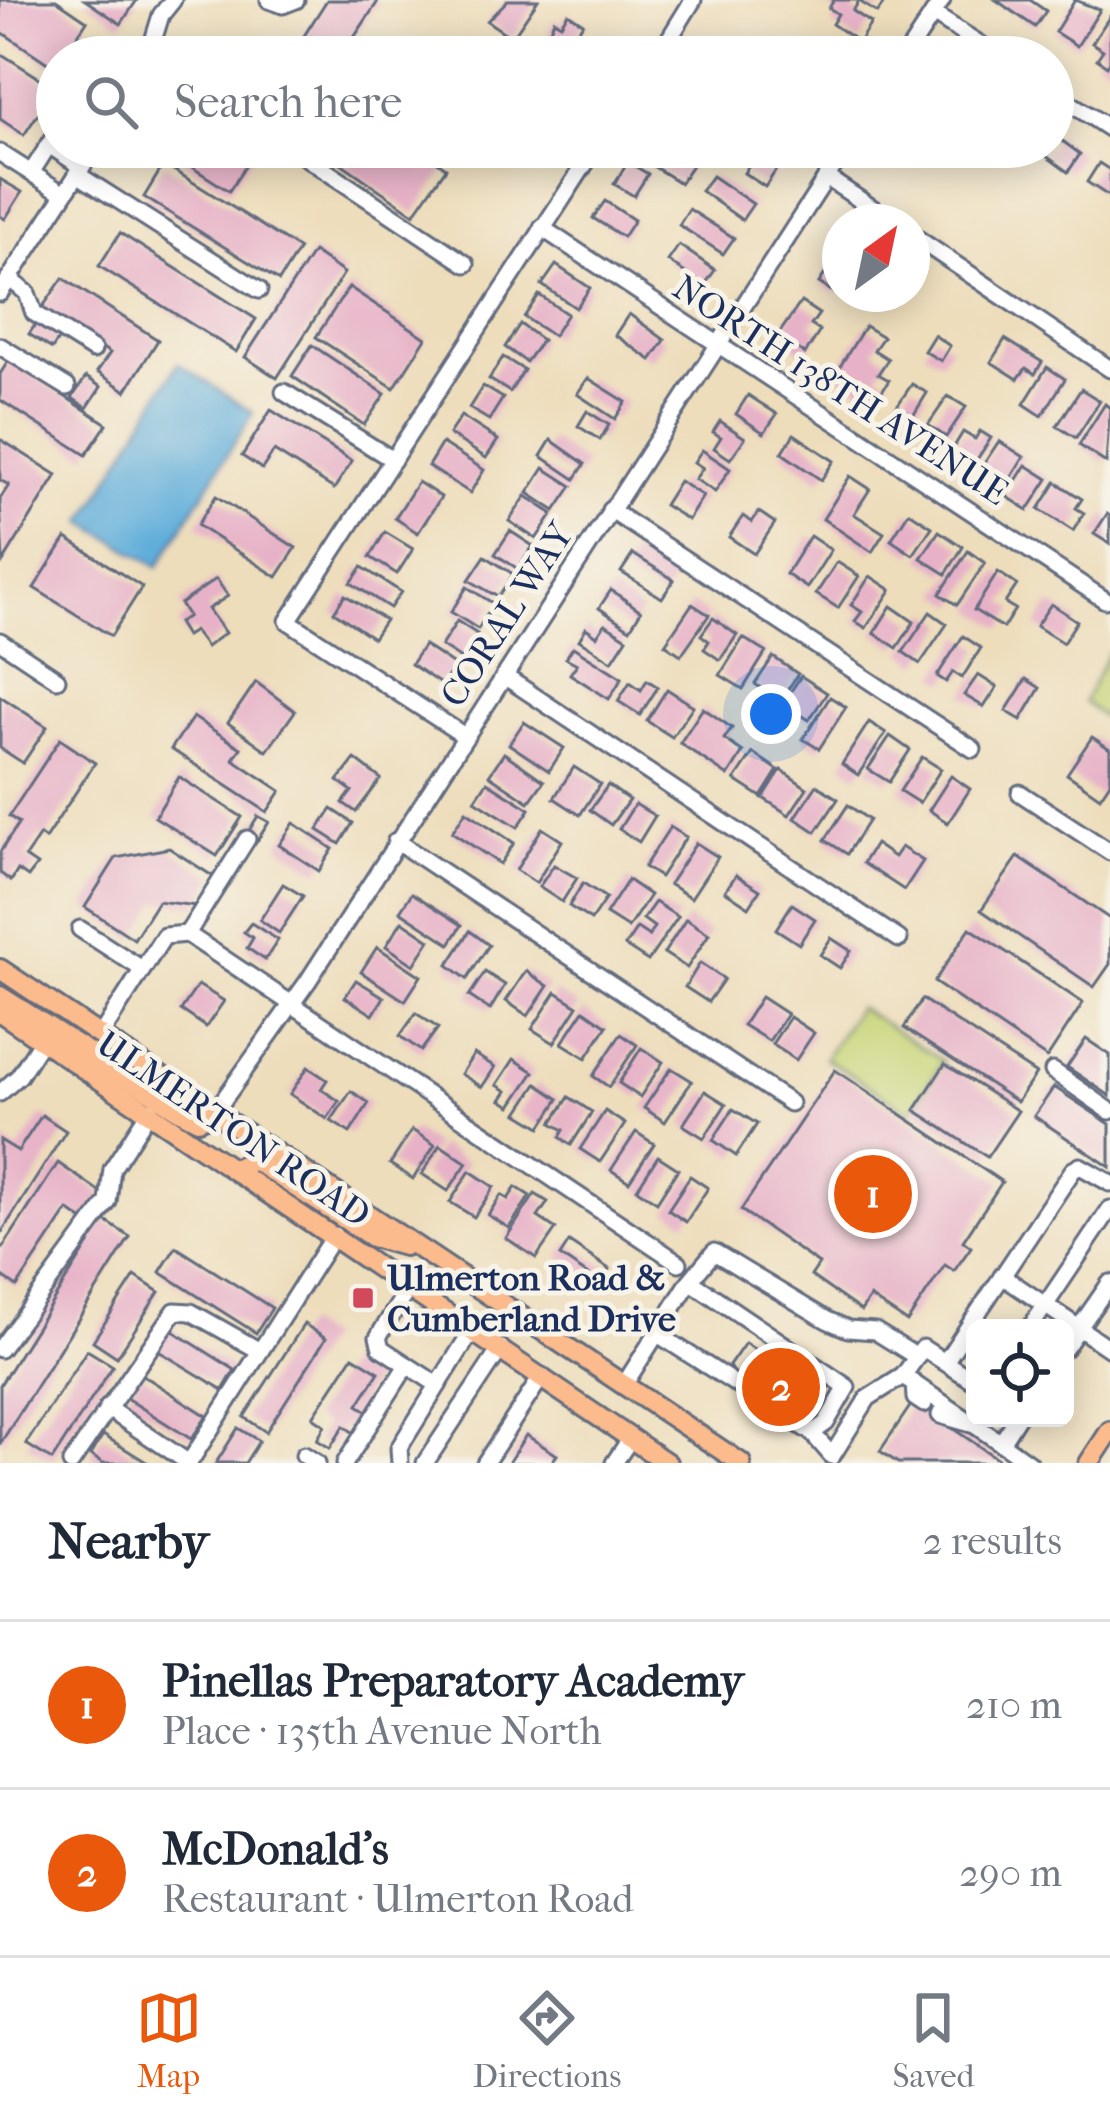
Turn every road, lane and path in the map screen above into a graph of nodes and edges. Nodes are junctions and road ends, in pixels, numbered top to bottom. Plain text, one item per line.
1 (173, 0) edge
2 (269, 0) edge
3 (296, 0) edge
4 (693, 0) edge
5 (938, 7) edge
6 (154, 36) edge
7 (671, 36) edge
8 (919, 36) edge
9 (974, 36) edge
10 (1074, 106) edge
11 (1110, 130) edge
12 (0, 153) edge
13 (36, 165) edge
14 (322, 168) edge
15 (582, 168) edge
16 (832, 168) edge
17 (80, 170) joint
18 (31, 173) junction
19 (826, 177) junction
20 (64, 194) junction
21 (866, 204) edge
22 (542, 228) junction
23 (930, 247) edge
24 (466, 264) dead end
25 (5, 285) edge
26 (259, 290) dead end
27 (717, 343) junction
28 (0, 346) edge
29 (93, 350) dead end
30 (1110, 368) edge
31 (67, 387) dead end
32 (284, 392) dead end
33 (393, 460) junction
34 (610, 510) junction
35 (1105, 600) dead end
36 (0, 640) edge
37 (503, 676) junction
38 (57, 679) dead end
39 (463, 735) junction
40 (973, 749) dead end
41 (1019, 793) dead end
42 (248, 839) dead end
43 (396, 841) junction
44 (1108, 847) edge
45 (80, 929) dead end
46 (187, 934) junction
47 (898, 939) dead end
48 (0, 969) edge
49 (142, 969) junction
50 (0, 996) edge
51 (291, 1005) junction
52 (0, 1012) edge
53 (100, 1036) junction
54 (42, 1040) junction
55 (1053, 1071) dead end
56 (0, 1093) edge
57 (790, 1103) dead end
58 (150, 1110) junction
59 (1110, 1111) edge
60 (214, 1113) junction
61 (236, 1168) junction
62 (1110, 1184) edge
63 (1110, 1209) edge
64 (334, 1235) junction
65 (421, 1250) junction
66 (680, 1263) dead end
67 (1002, 1276) junction
68 (690, 1281) junction
69 (1110, 1283) edge
70 (410, 1286) junction
71 (1046, 1305) junction
72 (1036, 1319) edge
73 (1079, 1328) junction
74 (473, 1329) junction
75 (656, 1334) junction
76 (1074, 1335) edge
77 (501, 1348) junction
78 (0, 1349) edge
79 (1110, 1349) edge
80 (260, 1351) junction
81 (917, 1357) junction
82 (945, 1362) junction
83 (407, 1365) junction
84 (542, 1376) junction
85 (966, 1376) edge
86 (909, 1380) junction
87 (438, 1385) junction
88 (624, 1385) junction
89 (847, 1387) junction
90 (868, 1398) junction
91 (924, 1404) dead end
92 (107, 1408) junction
93 (940, 1414) dead end
94 (966, 1419) edge
95 (966, 1422) edge
96 (978, 1427) edge
97 (1011, 1427) edge
98 (1110, 1431) edge
99 (812, 1433) junction
100 (631, 1438) junction
101 (1001, 1443) junction
102 (834, 1461) edge
103 (71, 1463) edge
104 (189, 1463) edge
105 (345, 1463) edge
106 (400, 1463) edge
107 (425, 1463) edge
108 (485, 1463) edge
109 (614, 1463) edge
110 (667, 1463) edge
111 (741, 1463) edge
112 (1029, 1463) edge
113 (1089, 1463) edge

1 - 6 street
2 - 3 street
4 - 7 street
5 - 8 street
5 - 9 street
10 - 11 street
12 - 18 street
13 - 18 street
14 - 24 street
15 - 22 street
16 - 19 street, CORAL WAY
17 - 20 street
17 - 26 street
18 - 20 street
19 - 21 street
19 - 27 street, CORAL WAY
20 - 25 street
22 - 27 street, NORTH 138TH AVENUE
22 - 33 street
23 - 30 street
25 - 29 street
27 - 34 street, CORAL WAY
27 - 35 street, NORTH 138TH AVENUE
28 - 31 street
32 - 33 street
33 - 39 street
34 - 37 street, CORAL WAY
34 - 40 street
36 - 38 street
37 - 39 street, CORAL WAY
37 - 47 street
39 - 43 street, CORAL WAY
41 - 44 street
42 - 46 street
43 - 51 street, CORAL WAY
43 - 57 street
45 - 49 street
46 - 49 street
46 - 51 street
48 - 53 main road, ULMERTON ROAD
49 - 53 street
50 - 60 main road, ULMERTON ROAD
51 - 60 street, CORAL WAY
51 - 66 street
52 - 54 main road, ULMERTON ROAD
53 - 60 main road, ULMERTON ROAD
54 - 56 street
54 - 58 main road, ULMERTON ROAD
55 - 59 street
58 - 61 main road, ULMERTON ROAD
58 - 78 street
60 - 65 main road, ULMERTON ROAD
61 - 64 main road, ULMERTON ROAD
61 - 65 main road
62 - 67 street
63 - 71 street
64 - 70 main road, ULMERTON ROAD
64 - 80 street
65 - 88 main road, ULMERTON ROAD
67 - 71 street
67 - 82 street
68 - 75 street
68 - 81 street
68 - 89 street
69 - 73 street
70 - 74 main road, ULMERTON ROAD
70 - 83 street
71 - 72 street
71 - 73 street
73 - 76 street
73 - 79 street
74 - 77 main road, ULMERTON ROAD
74 - 87 street
75 - 88 street
75 - 99 street
77 - 84 main road, ULMERTON ROAD
77 - 107 street
80 - 92 street
80 - 104 street
81 - 82 street
81 - 86 street
82 - 85 street
83 - 87 street
83 - 105 street
84 - 100 main road, ULMERTON ROAD
84 - 108 street
86 - 90 street
86 - 91 street
86 - 94 street
87 - 106 street
88 - 111 main road, ULMERTON ROAD
89 - 90 street
89 - 99 street
90 - 102 street
92 - 103 street
92 - 104 street
93 - 95 street
96 - 101 street
97 - 101 street
98 - 113 main road
99 - 102 street
100 - 109 street
100 - 110 main road, ULMERTON ROAD
101 - 112 street

